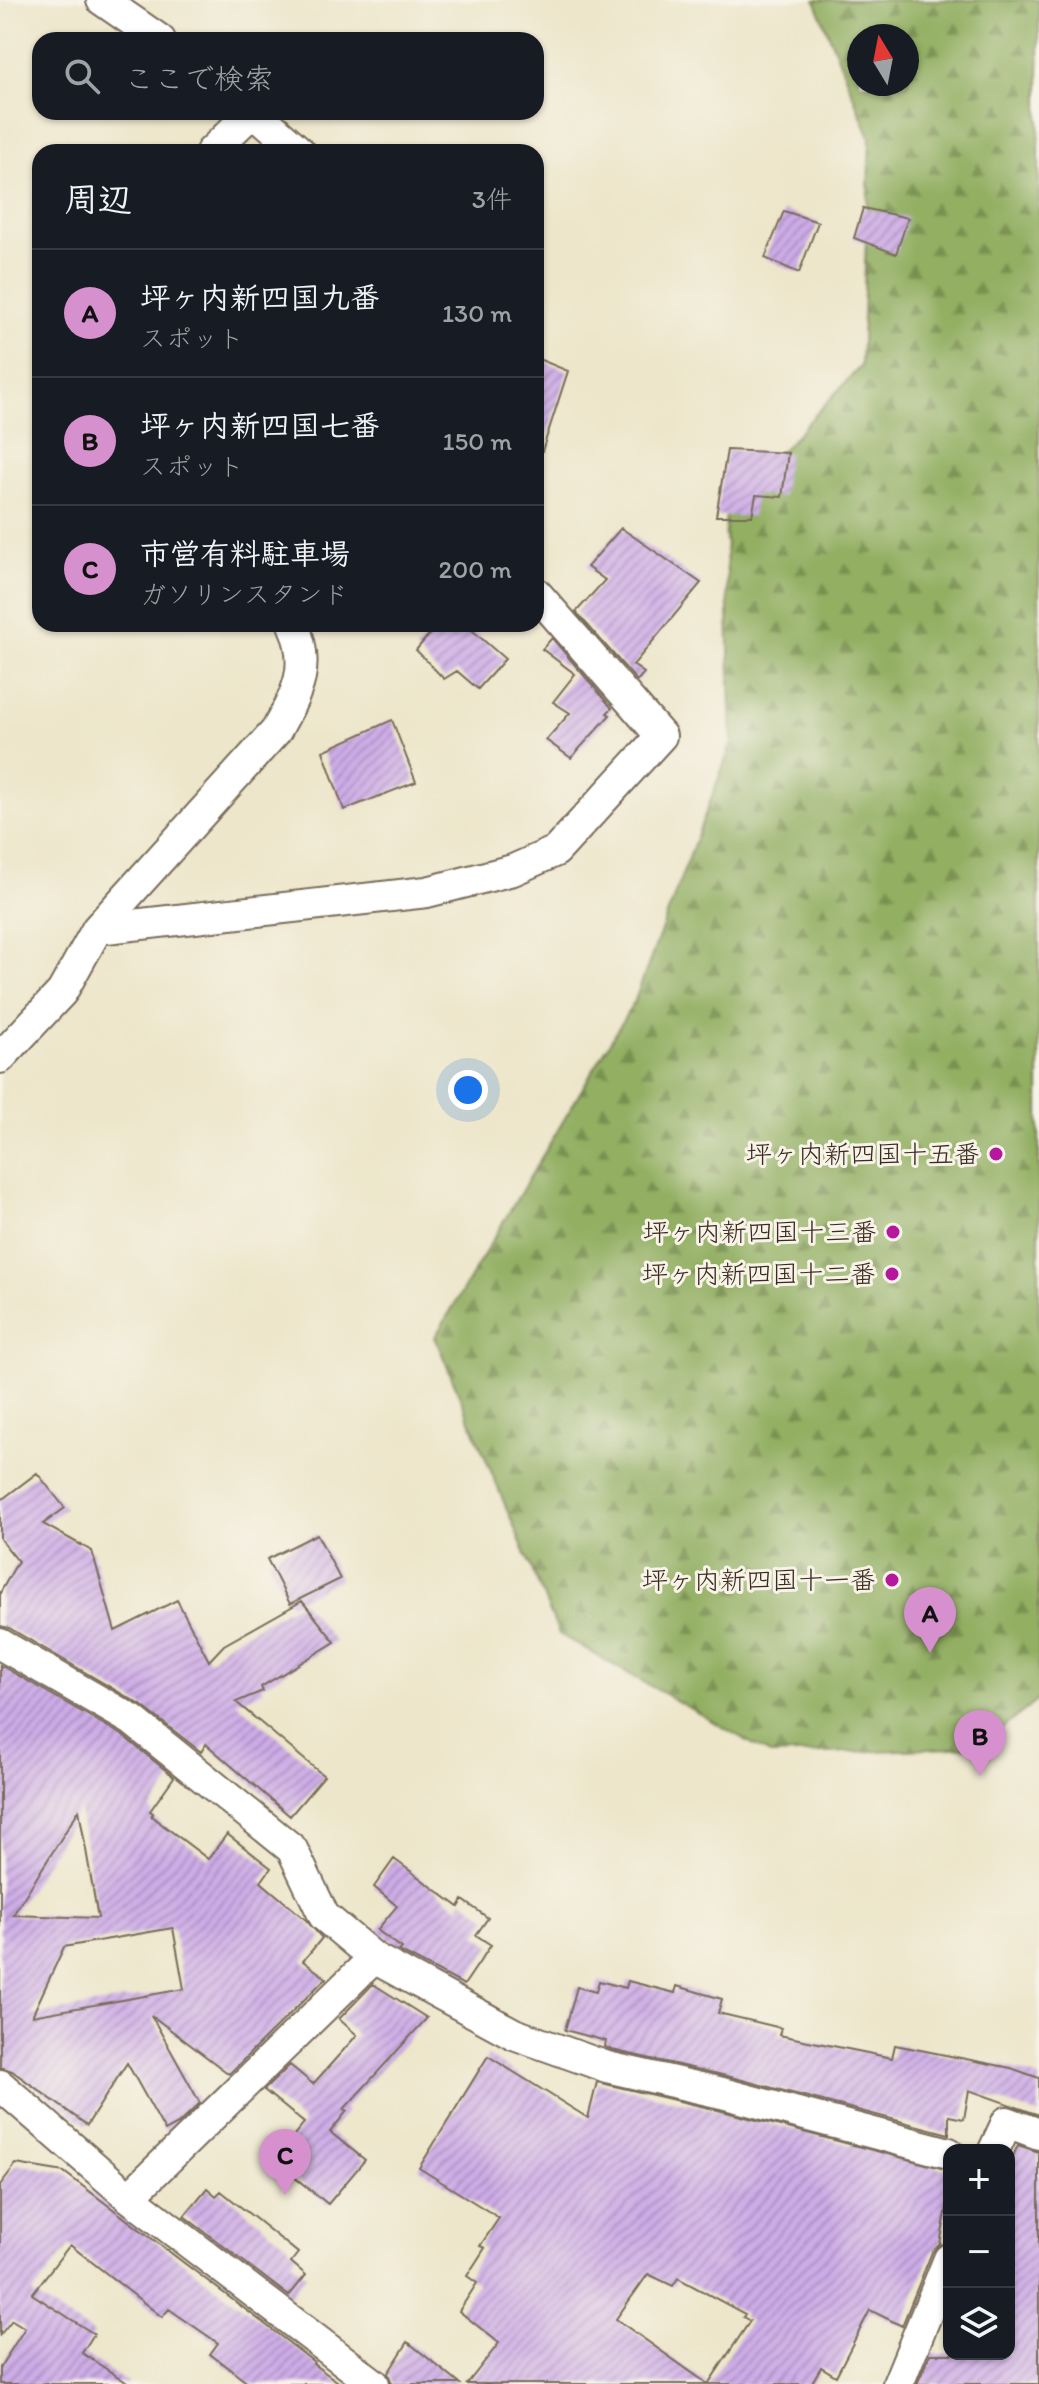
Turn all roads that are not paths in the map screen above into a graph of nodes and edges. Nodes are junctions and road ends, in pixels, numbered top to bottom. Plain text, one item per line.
1 (102, 0) edge
2 (148, 32) edge
3 (245, 120) edge
4 (263, 120) edge
5 (220, 144) edge
6 (291, 144) edge
7 (544, 602) edge
8 (297, 632) edge
9 (97, 929) junction
10 (0, 1058) edge
11 (0, 1644) edge
12 (374, 1958) junction
13 (2, 2092) edge
14 (1039, 2134) edge
15 (997, 2144) edge
16 (943, 2151) edge
17 (129, 2197) junction
18 (943, 2274) edge
19 (374, 2384) edge
20 (898, 2384) edge

1 - 2 street
3 - 5 street
4 - 6 street
7 - 9 street
8 - 9 street
9 - 10 street
11 - 12 street
12 - 16 street
12 - 17 street
13 - 17 street
14 - 15 street
17 - 19 street
18 - 20 street

